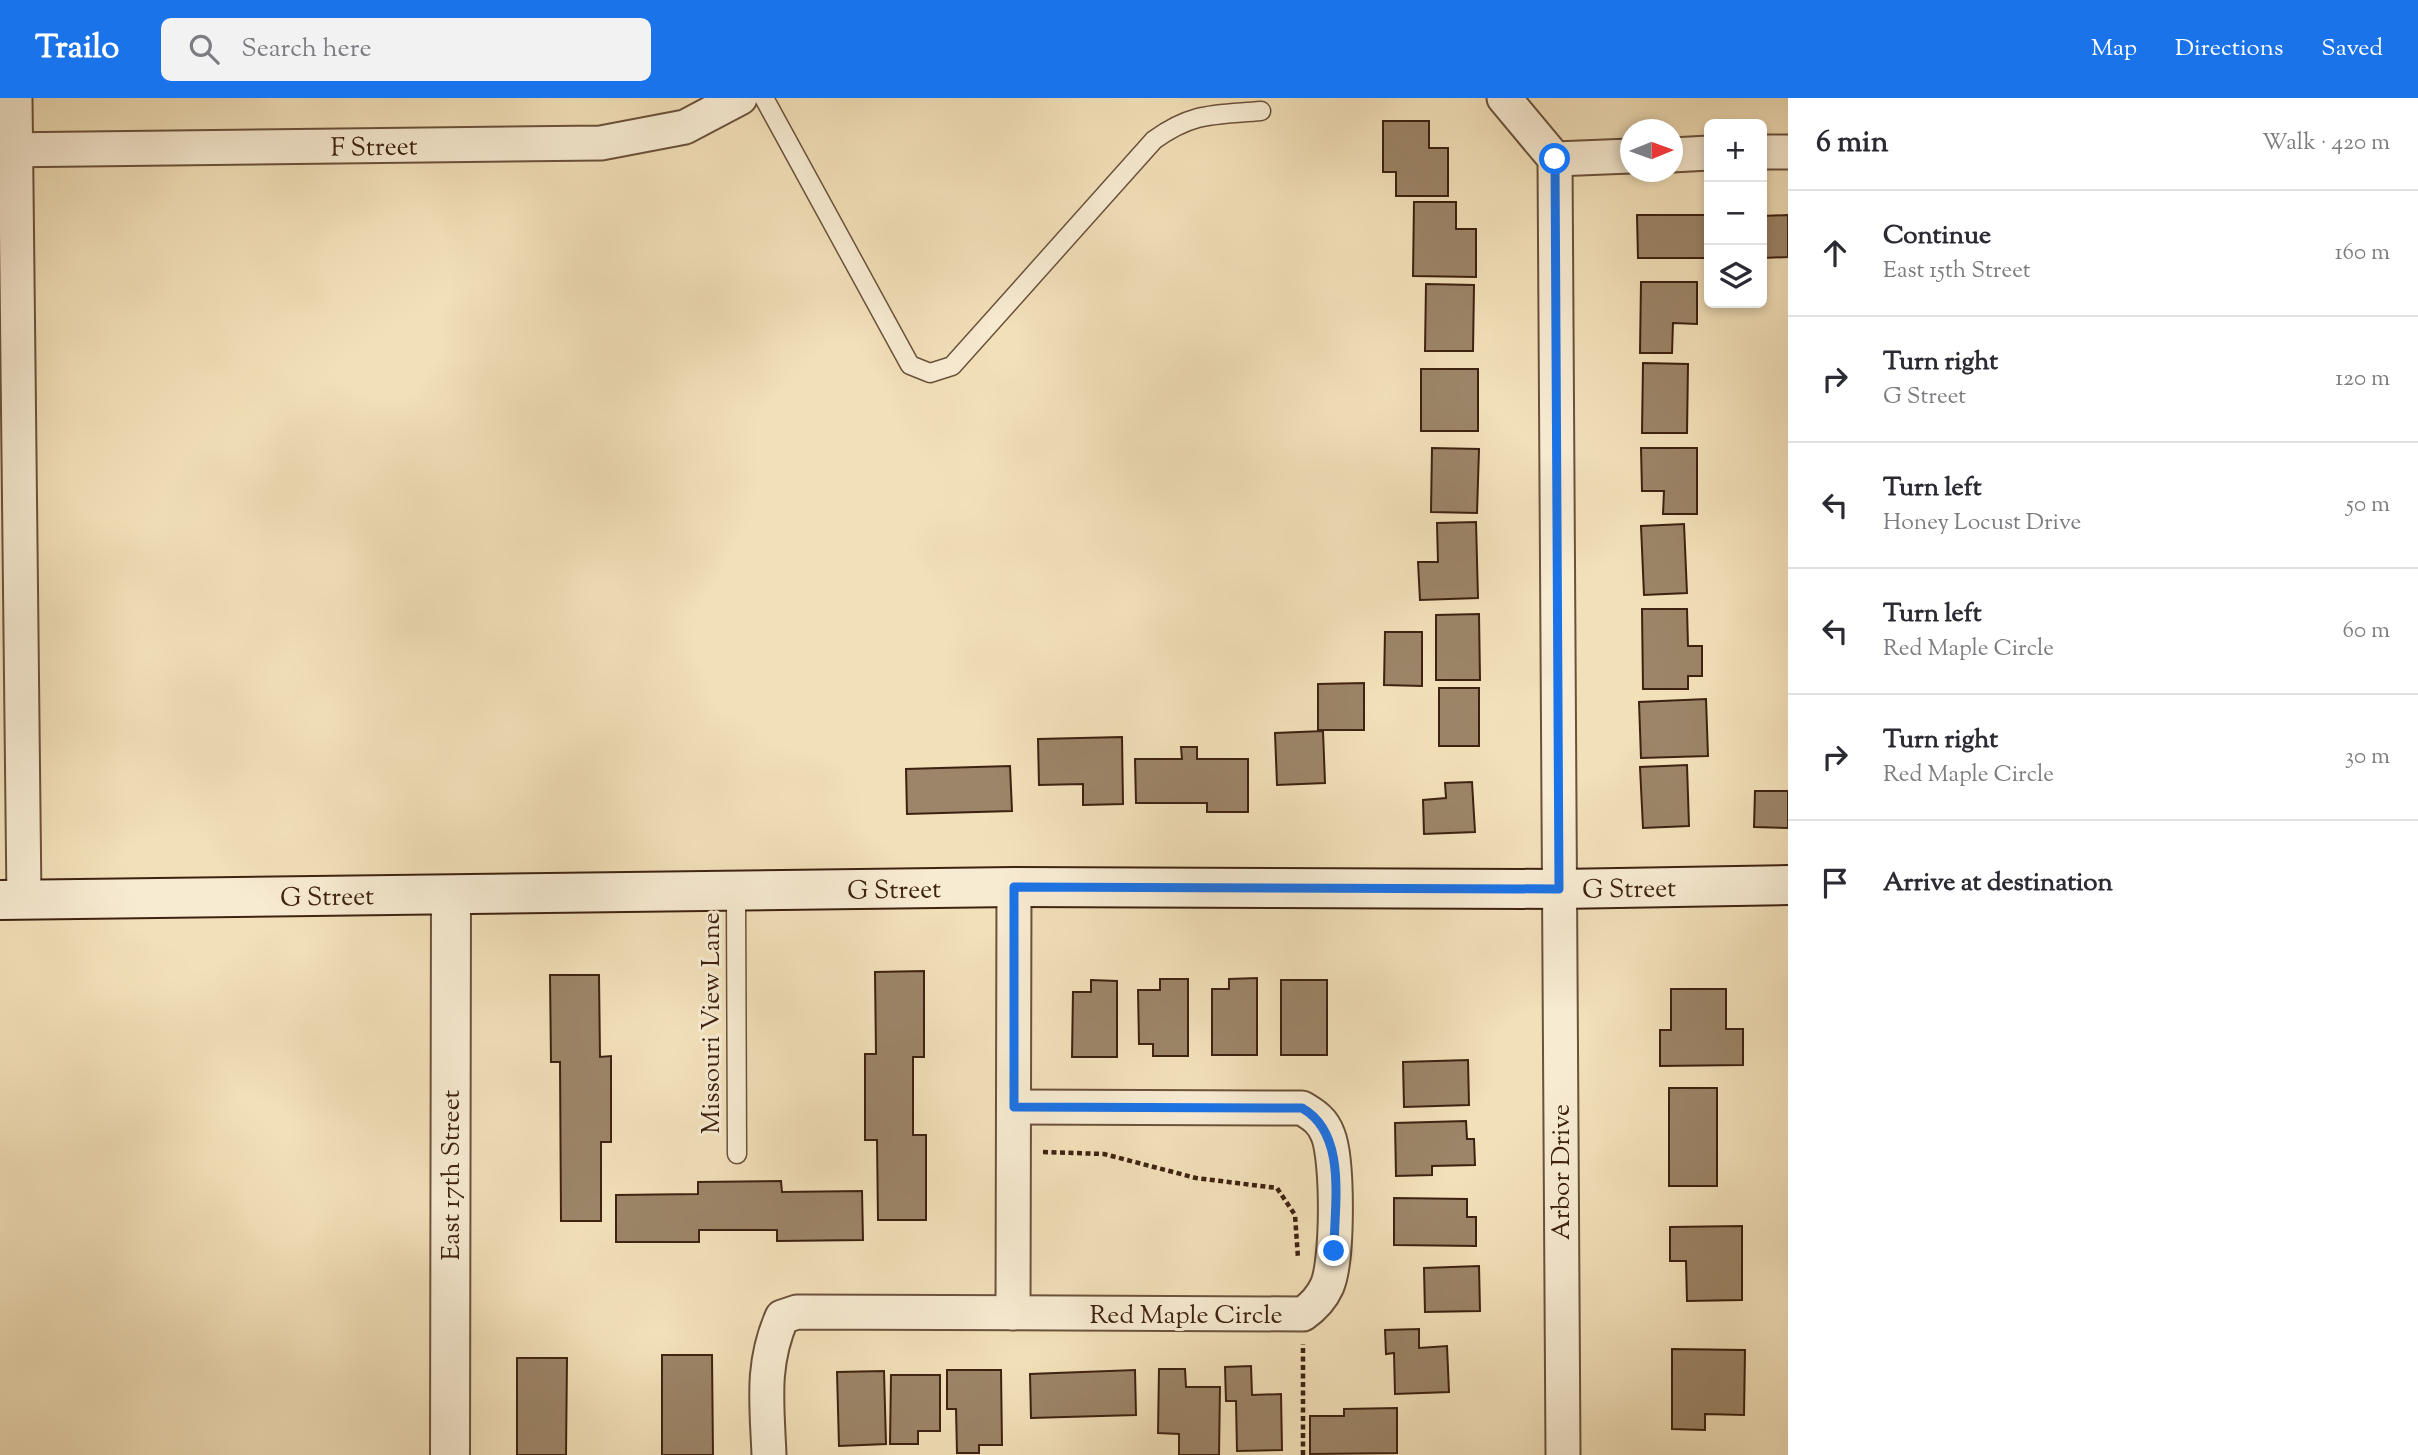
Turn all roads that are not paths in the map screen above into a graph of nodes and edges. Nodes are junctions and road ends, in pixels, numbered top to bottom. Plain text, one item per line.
1 (15, 98) edge
2 (740, 98) edge
3 (764, 98) edge
4 (1504, 98) edge
5 (1261, 111) dead end
6 (8, 150) edge
7 (1767, 152) edge
8 (1788, 152) edge
9 (1704, 153) edge
10 (1683, 154) edge
11 (1620, 156) edge
12 (1555, 159) junction
13 (1788, 885) edge
14 (1014, 887) junction
15 (1559, 889) junction
16 (736, 891) junction
17 (451, 895) junction
18 (12, 900) edge
19 (1014, 1107) junction
20 (737, 1154) dead end
21 (1013, 1313) junction
22 (450, 1455) edge
23 (769, 1455) edge
24 (1563, 1455) edge

1 - 6 street
2 - 6 street, F Street
3 - 5 lane
4 - 12 street
6 - 18 street
7 - 8 street
9 - 10 street
11 - 12 street
12 - 15 street, Arbor Drive
13 - 15 main road, G Street
14 - 15 main road, G Street
14 - 16 main road, G Street
14 - 19 street
15 - 24 street, Arbor Drive
16 - 17 main road, G Street
16 - 20 lane, Missouri View Lane
17 - 18 main road, G Street
17 - 22 main road, East 17th Street
19 - 21 street
19 - 21 street, Red Maple Circle
21 - 23 street, Red Maple Circle

